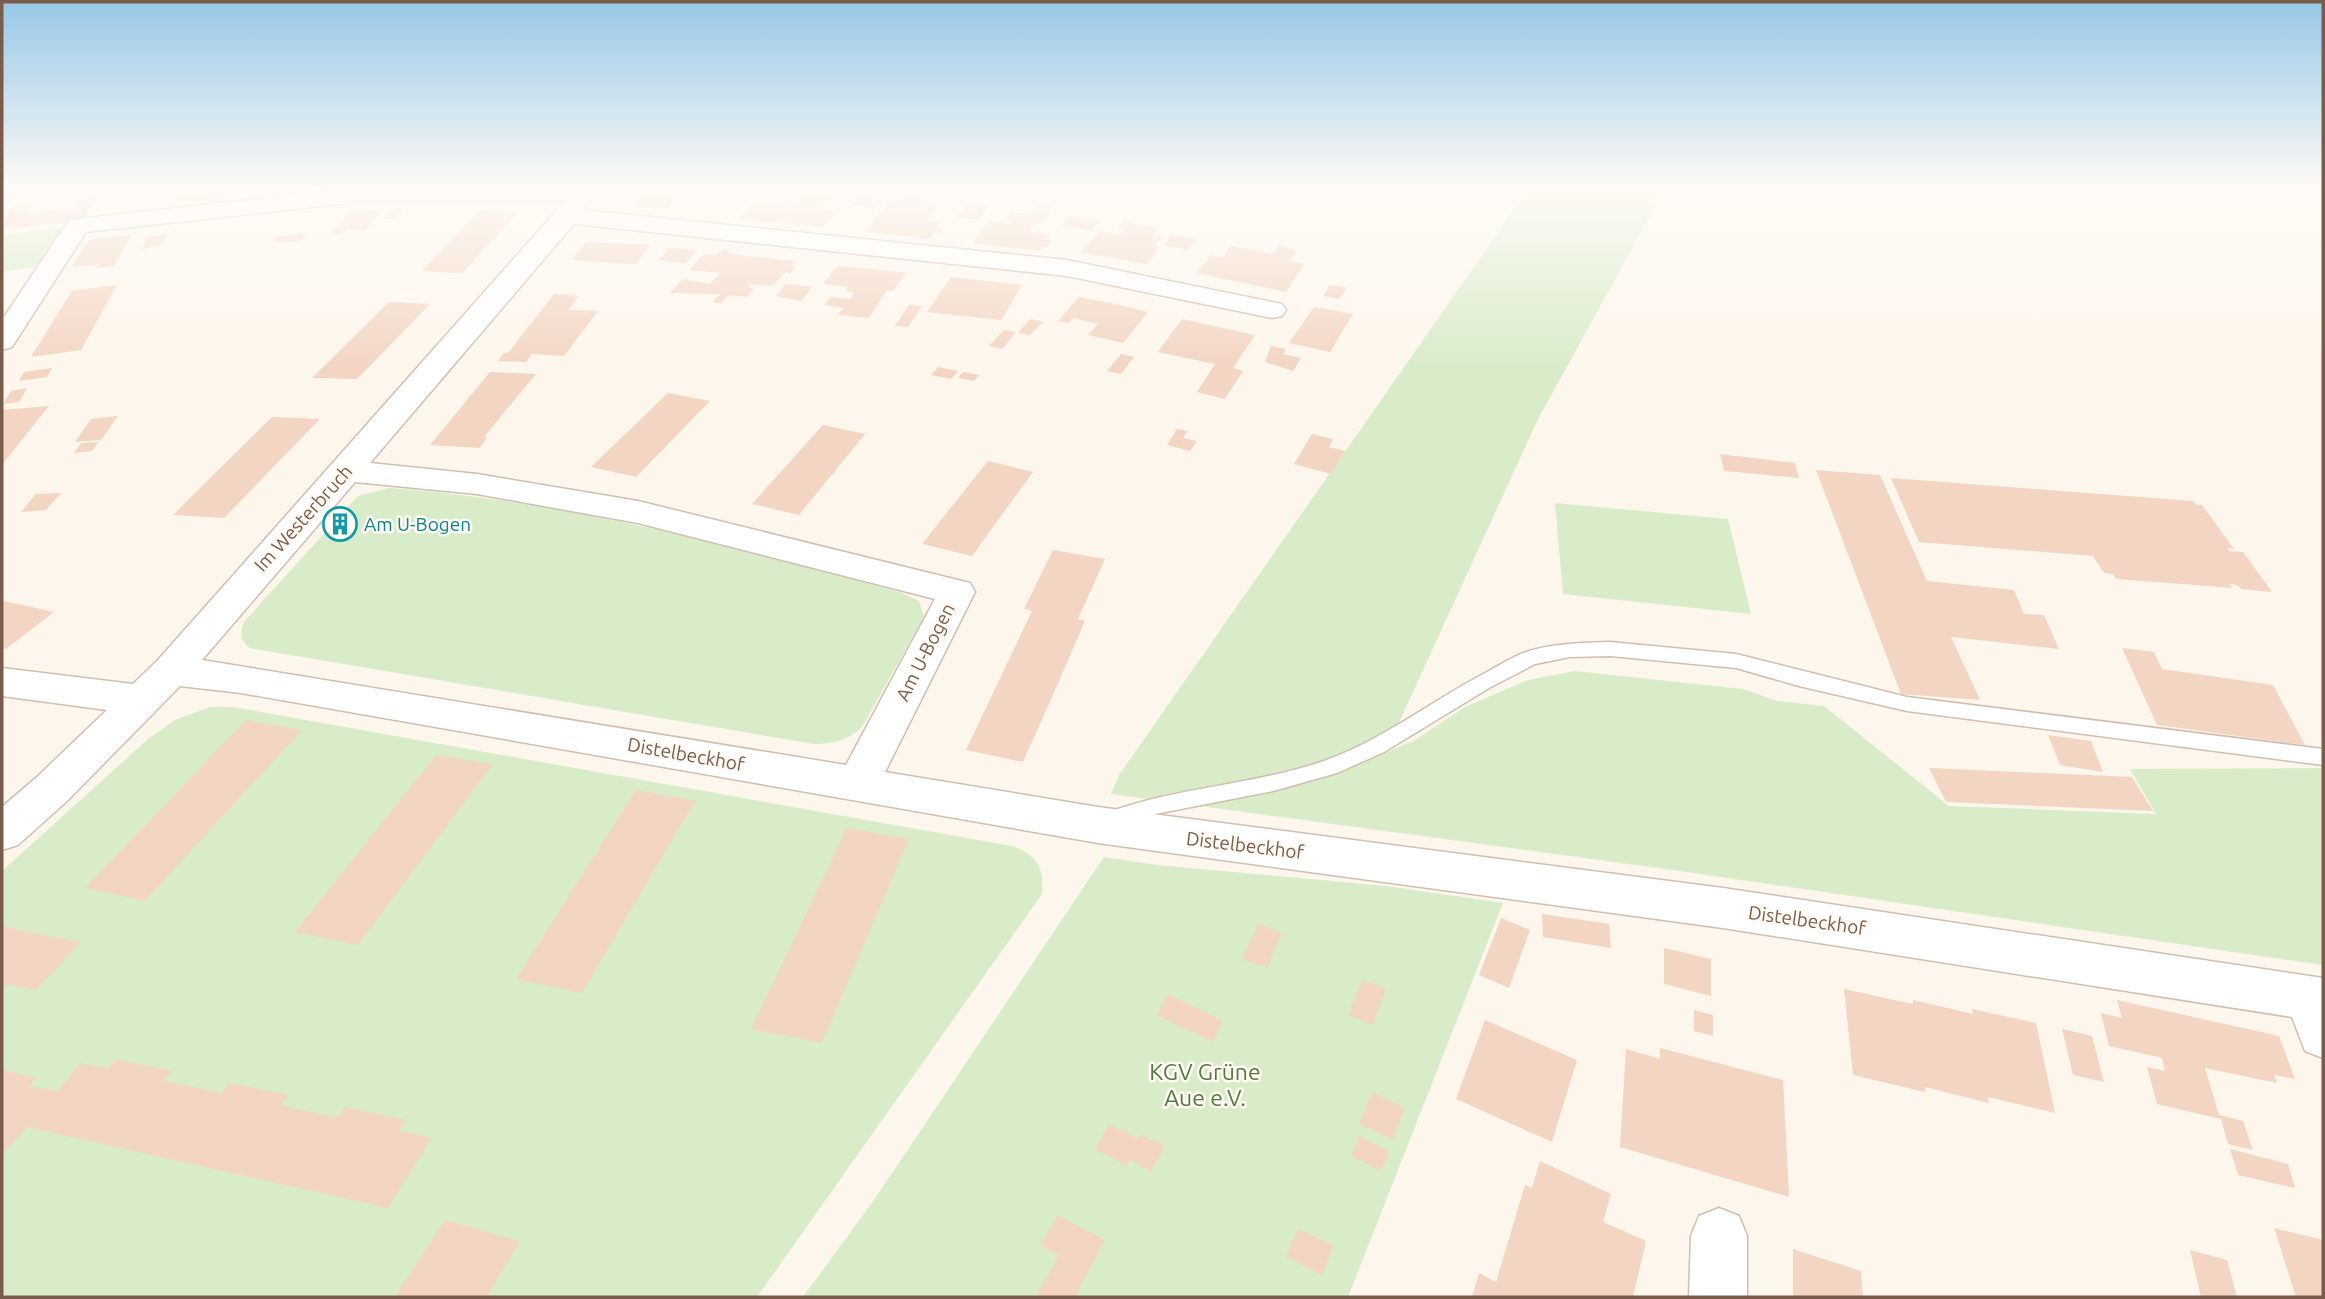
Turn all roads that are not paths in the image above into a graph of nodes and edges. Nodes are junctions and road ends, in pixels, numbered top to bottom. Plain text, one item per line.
1 (63, 248) edge
2 (537, 248) edge
3 (923, 248) edge
4 (1272, 310) dead end
5 (2, 341) edge
6 (345, 471) junction
7 (171, 671) junction
8 (2, 682) edge
9 (144, 700) junction
10 (2323, 757) edge
11 (858, 783) junction
12 (1098, 825) junction
13 (2, 832) edge
14 (2319, 1011) edge
15 (1718, 1236) dead end
16 (1718, 1297) edge

1 - 5 street
2 - 6 street, Im Westerbruch
3 - 4 street
6 - 7 street, Im Westerbruch
6 - 11 street, Am U-Bogen
7 - 9 street, Im Westerbruch
7 - 11 street, Distelbeckhof
8 - 9 street
9 - 13 street, Im Westerbruch
10 - 12 lane
11 - 12 street, Distelbeckhof
12 - 14 street, Distelbeckhof
15 - 16 street

